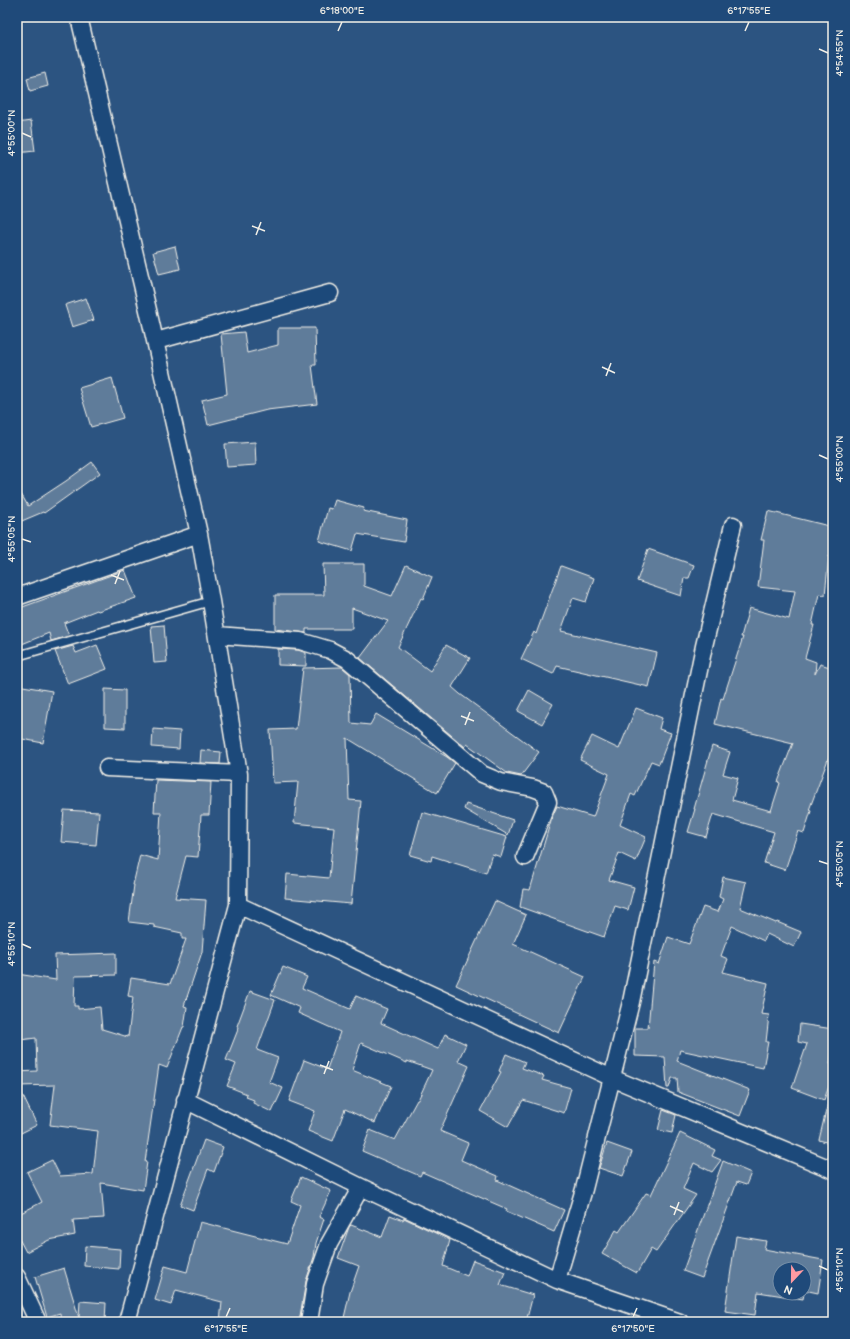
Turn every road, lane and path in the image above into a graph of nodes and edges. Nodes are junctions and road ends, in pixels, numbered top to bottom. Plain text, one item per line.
1 (79, 17) edge
2 (330, 293) dead end
3 (156, 341) junction
4 (733, 525) dead end
5 (199, 534) junction
6 (17, 597) edge
7 (211, 601) junction
8 (217, 635) junction
9 (17, 656) edge
10 (107, 768) dead end
11 (239, 774) junction
12 (525, 857) dead end
13 (238, 905) junction
14 (612, 1078) junction
15 (185, 1100) junction
16 (833, 1170) edge
17 (361, 1188) junction
18 (17, 1277) edge
19 (556, 1280) junction
20 (38, 1322) edge
21 (127, 1322) edge
22 (309, 1322) edge
23 (680, 1322) edge

1 - 3 street
2 - 3 street
3 - 5 street
4 - 14 street
5 - 6 street
5 - 7 street
7 - 8 street
7 - 9 lane
8 - 11 street
8 - 12 street
10 - 11 street
11 - 13 street
13 - 14 street
13 - 15 street
14 - 16 street
14 - 19 street
15 - 17 street
15 - 21 street
17 - 19 street
17 - 22 street
18 - 20 street
19 - 23 street

